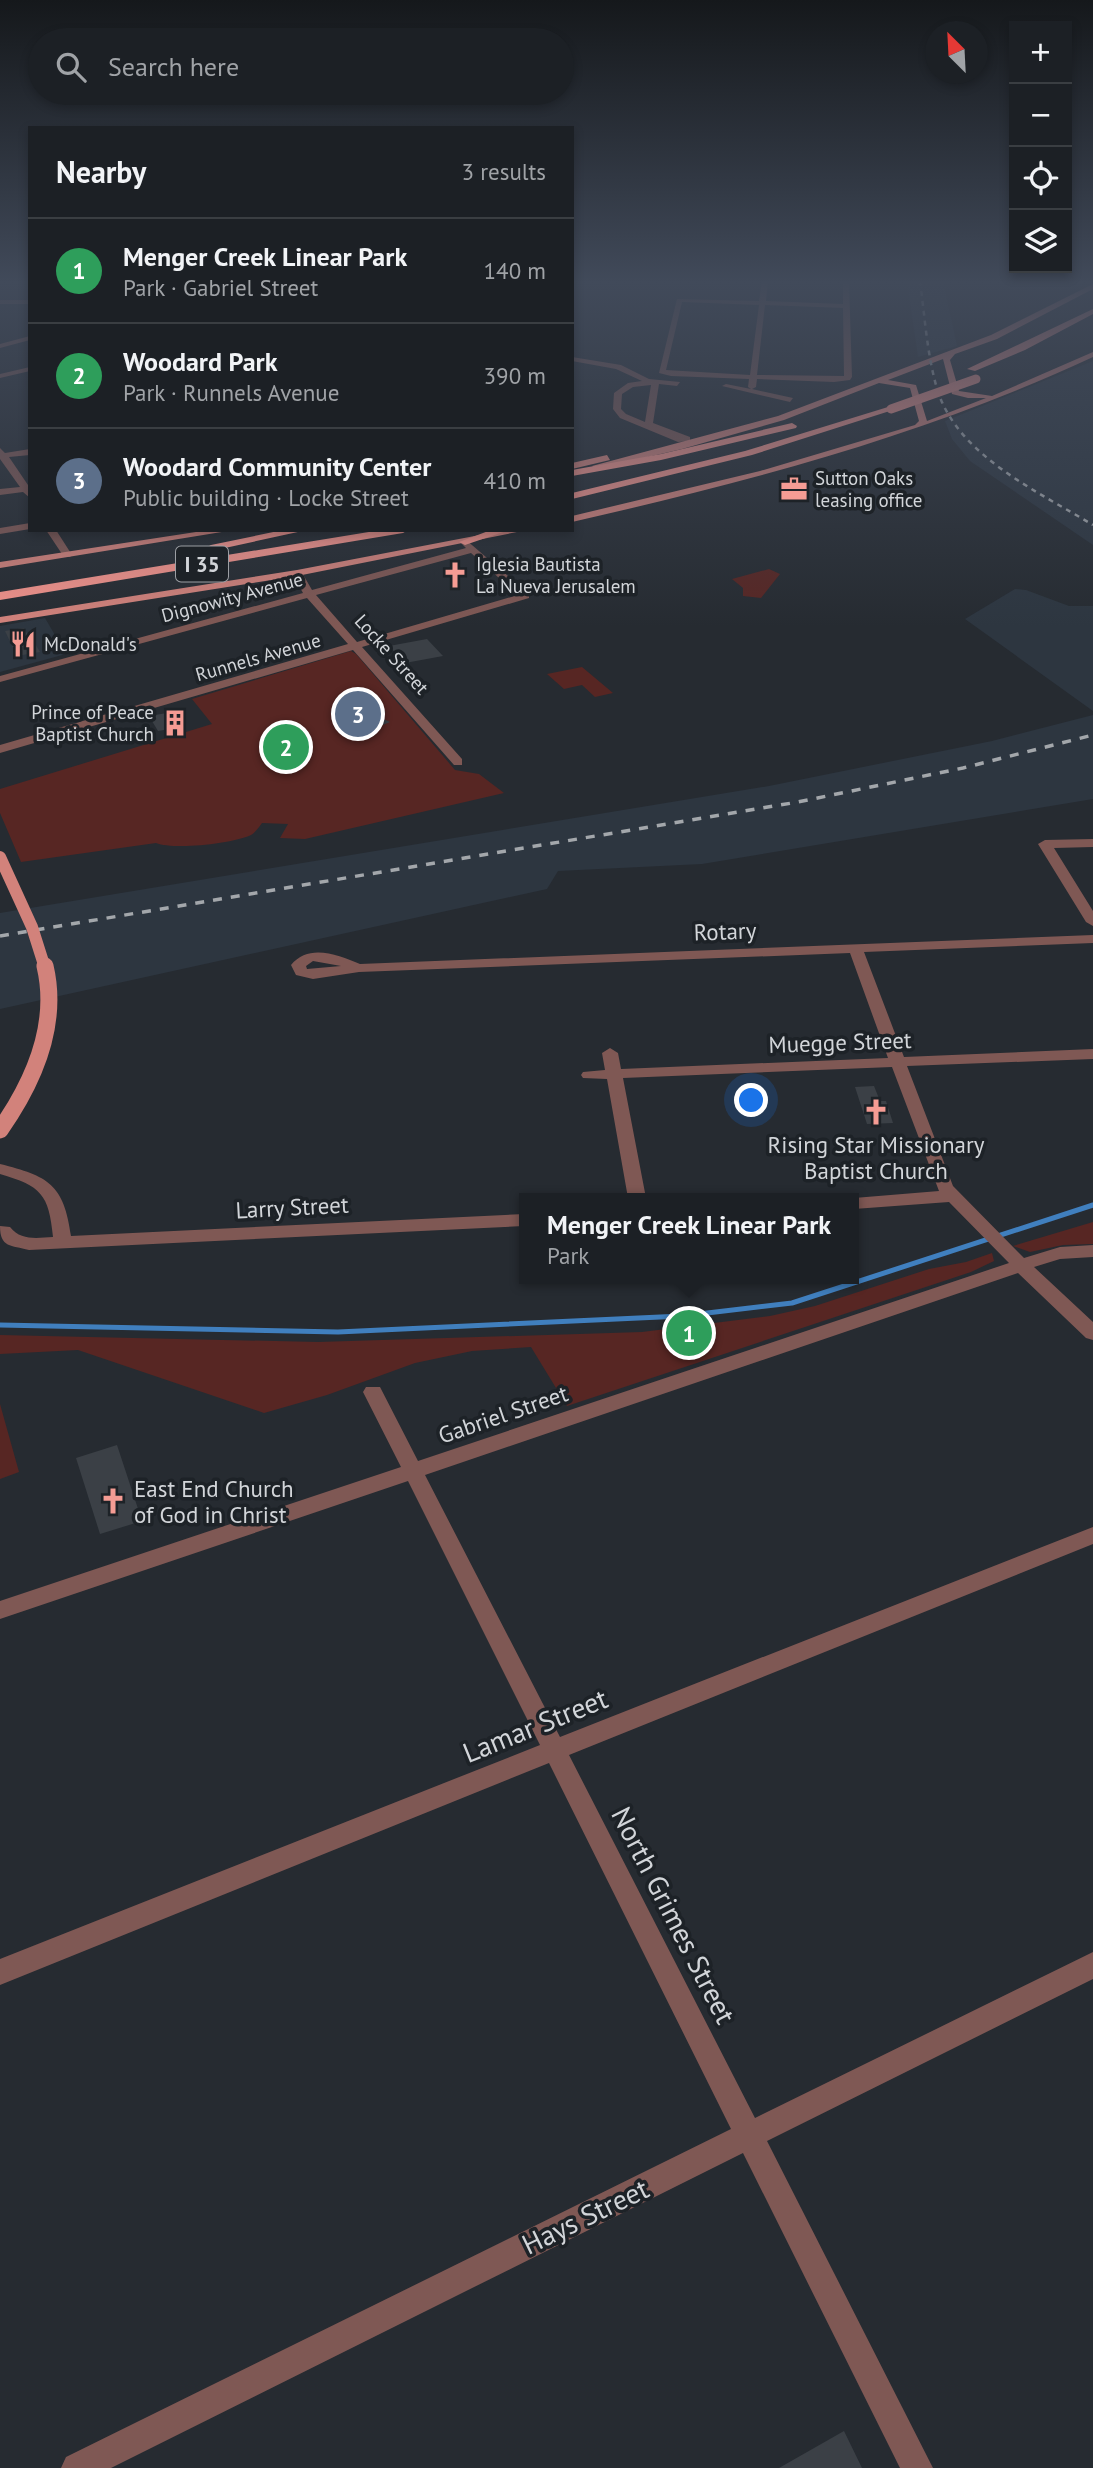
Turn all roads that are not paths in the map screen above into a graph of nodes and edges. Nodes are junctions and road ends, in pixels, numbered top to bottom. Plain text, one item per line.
1 (618, 396) edge
2 (652, 396) joint
3 (775, 396) edge
4 (837, 396) edge
5 (914, 396) edge
6 (916, 396) edge
7 (996, 396) edge
8 (790, 400) dead end
9 (820, 403) junction
10 (872, 405) junction
11 (890, 405) junction
12 (813, 421) dead end
13 (852, 422) junction
14 (649, 424) junction
15 (802, 424) dead end
16 (918, 426) junction
17 (684, 439) junction
18 (28, 452) edge
19 (1, 454) edge
20 (574, 469) edge
21 (574, 470) edge
22 (574, 470) edge
23 (574, 486) edge
24 (0, 492) edge
25 (28, 492) edge
26 (574, 496) edge
27 (574, 508) edge
28 (574, 519) edge
29 (28, 526) edge
30 (0, 531) edge
31 (52, 532) edge
32 (216, 532) edge
33 (291, 532) edge
34 (337, 532) edge
35 (391, 532) edge
36 (500, 532) edge
37 (515, 532) edge
38 (469, 546) junction
39 (67, 555) junction
40 (0, 565) edge
41 (297, 573) junction
42 (58, 576) junction
43 (0, 585) edge
44 (309, 594) junction
45 (0, 596) edge
46 (0, 620) edge
47 (356, 646) junction
48 (0, 679) edge
49 (0, 749) edge
50 (458, 762) dead end
51 (1093, 843) edge
52 (0, 857) edge
53 (1093, 922) edge
54 (1093, 939) edge
55 (855, 948) junction
56 (359, 968) dead end
57 (610, 1053) dead end
58 (1093, 1054) edge
59 (897, 1062) junction
60 (615, 1074) junction
61 (589, 1075) dead end
62 (0, 1130) edge
63 (0, 1169) edge
64 (636, 1193) edge
65 (951, 1196) junction
66 (859, 1204) edge
67 (519, 1220) edge
68 (4, 1231) dead end
69 (63, 1242) junction
70 (1093, 1251) edge
71 (1021, 1265) junction
72 (1093, 1332) edge
73 (373, 1392) dead end
74 (412, 1470) junction
75 (1093, 1535) edge
76 (0, 1610) edge
77 (554, 1749) junction
78 (1093, 1965) edge
79 (0, 1972) edge
80 (750, 2135) junction
81 (77, 2468) edge
82 (916, 2468) edge

1 - 17 street
2 - 14 street
2 - 14 street
3 - 8 street
4 - 9 main road
5 - 11 highway, bridge
6 - 16 main road
7 - 16 main road
9 - 17 main road
9 - 21 main road
10 - 11 highway
10 - 12 highway
10 - 23 highway
11 - 13 highway
13 - 26 highway
13 - 27 highway
14 - 17 street
15 - 22 highway
16 - 28 main road
17 - 20 main road
18 - 19 street
19 - 25 street
24 - 25 street
29 - 30 street
31 - 39 street
32 - 39 main road
33 - 42 highway
34 - 42 highway, I 35
35 - 45 highway, I 35
36 - 38 highway
37 - 38 main road
38 - 41 main road
38 - 44 street, Dignowity Avenue
38 - 47 street, Runnels Avenue
39 - 40 main road
41 - 44 street, Locke Street
41 - 46 main road
42 - 43 highway, I 35
44 - 47 street, Locke Street
44 - 48 street, Dignowity Avenue
47 - 49 street, Runnels Avenue
47 - 50 street, Locke Street
51 - 53 street
52 - 62 main road, bridge
54 - 55 street, Rotary
55 - 56 street, Rotary
55 - 59 street
57 - 60 street
58 - 59 street, Muegge Street
59 - 60 street, Muegge Street
59 - 65 street
60 - 61 street, Muegge Street
60 - 64 street
63 - 69 street
65 - 66 street
65 - 71 street
67 - 69 street, Larry Street
68 - 69 street, Larry Street
70 - 71 street, Gabriel Street
71 - 72 street
71 - 74 street, Gabriel Street
73 - 74 street, North Grimes Street
74 - 76 street, Gabriel Street
74 - 77 street, North Grimes Street
75 - 77 street, Lamar Street
77 - 79 street, Lamar Street
77 - 80 street, North Grimes Street
78 - 80 street, Hays Street
80 - 81 street, Hays Street
80 - 82 street, North Grimes Street

